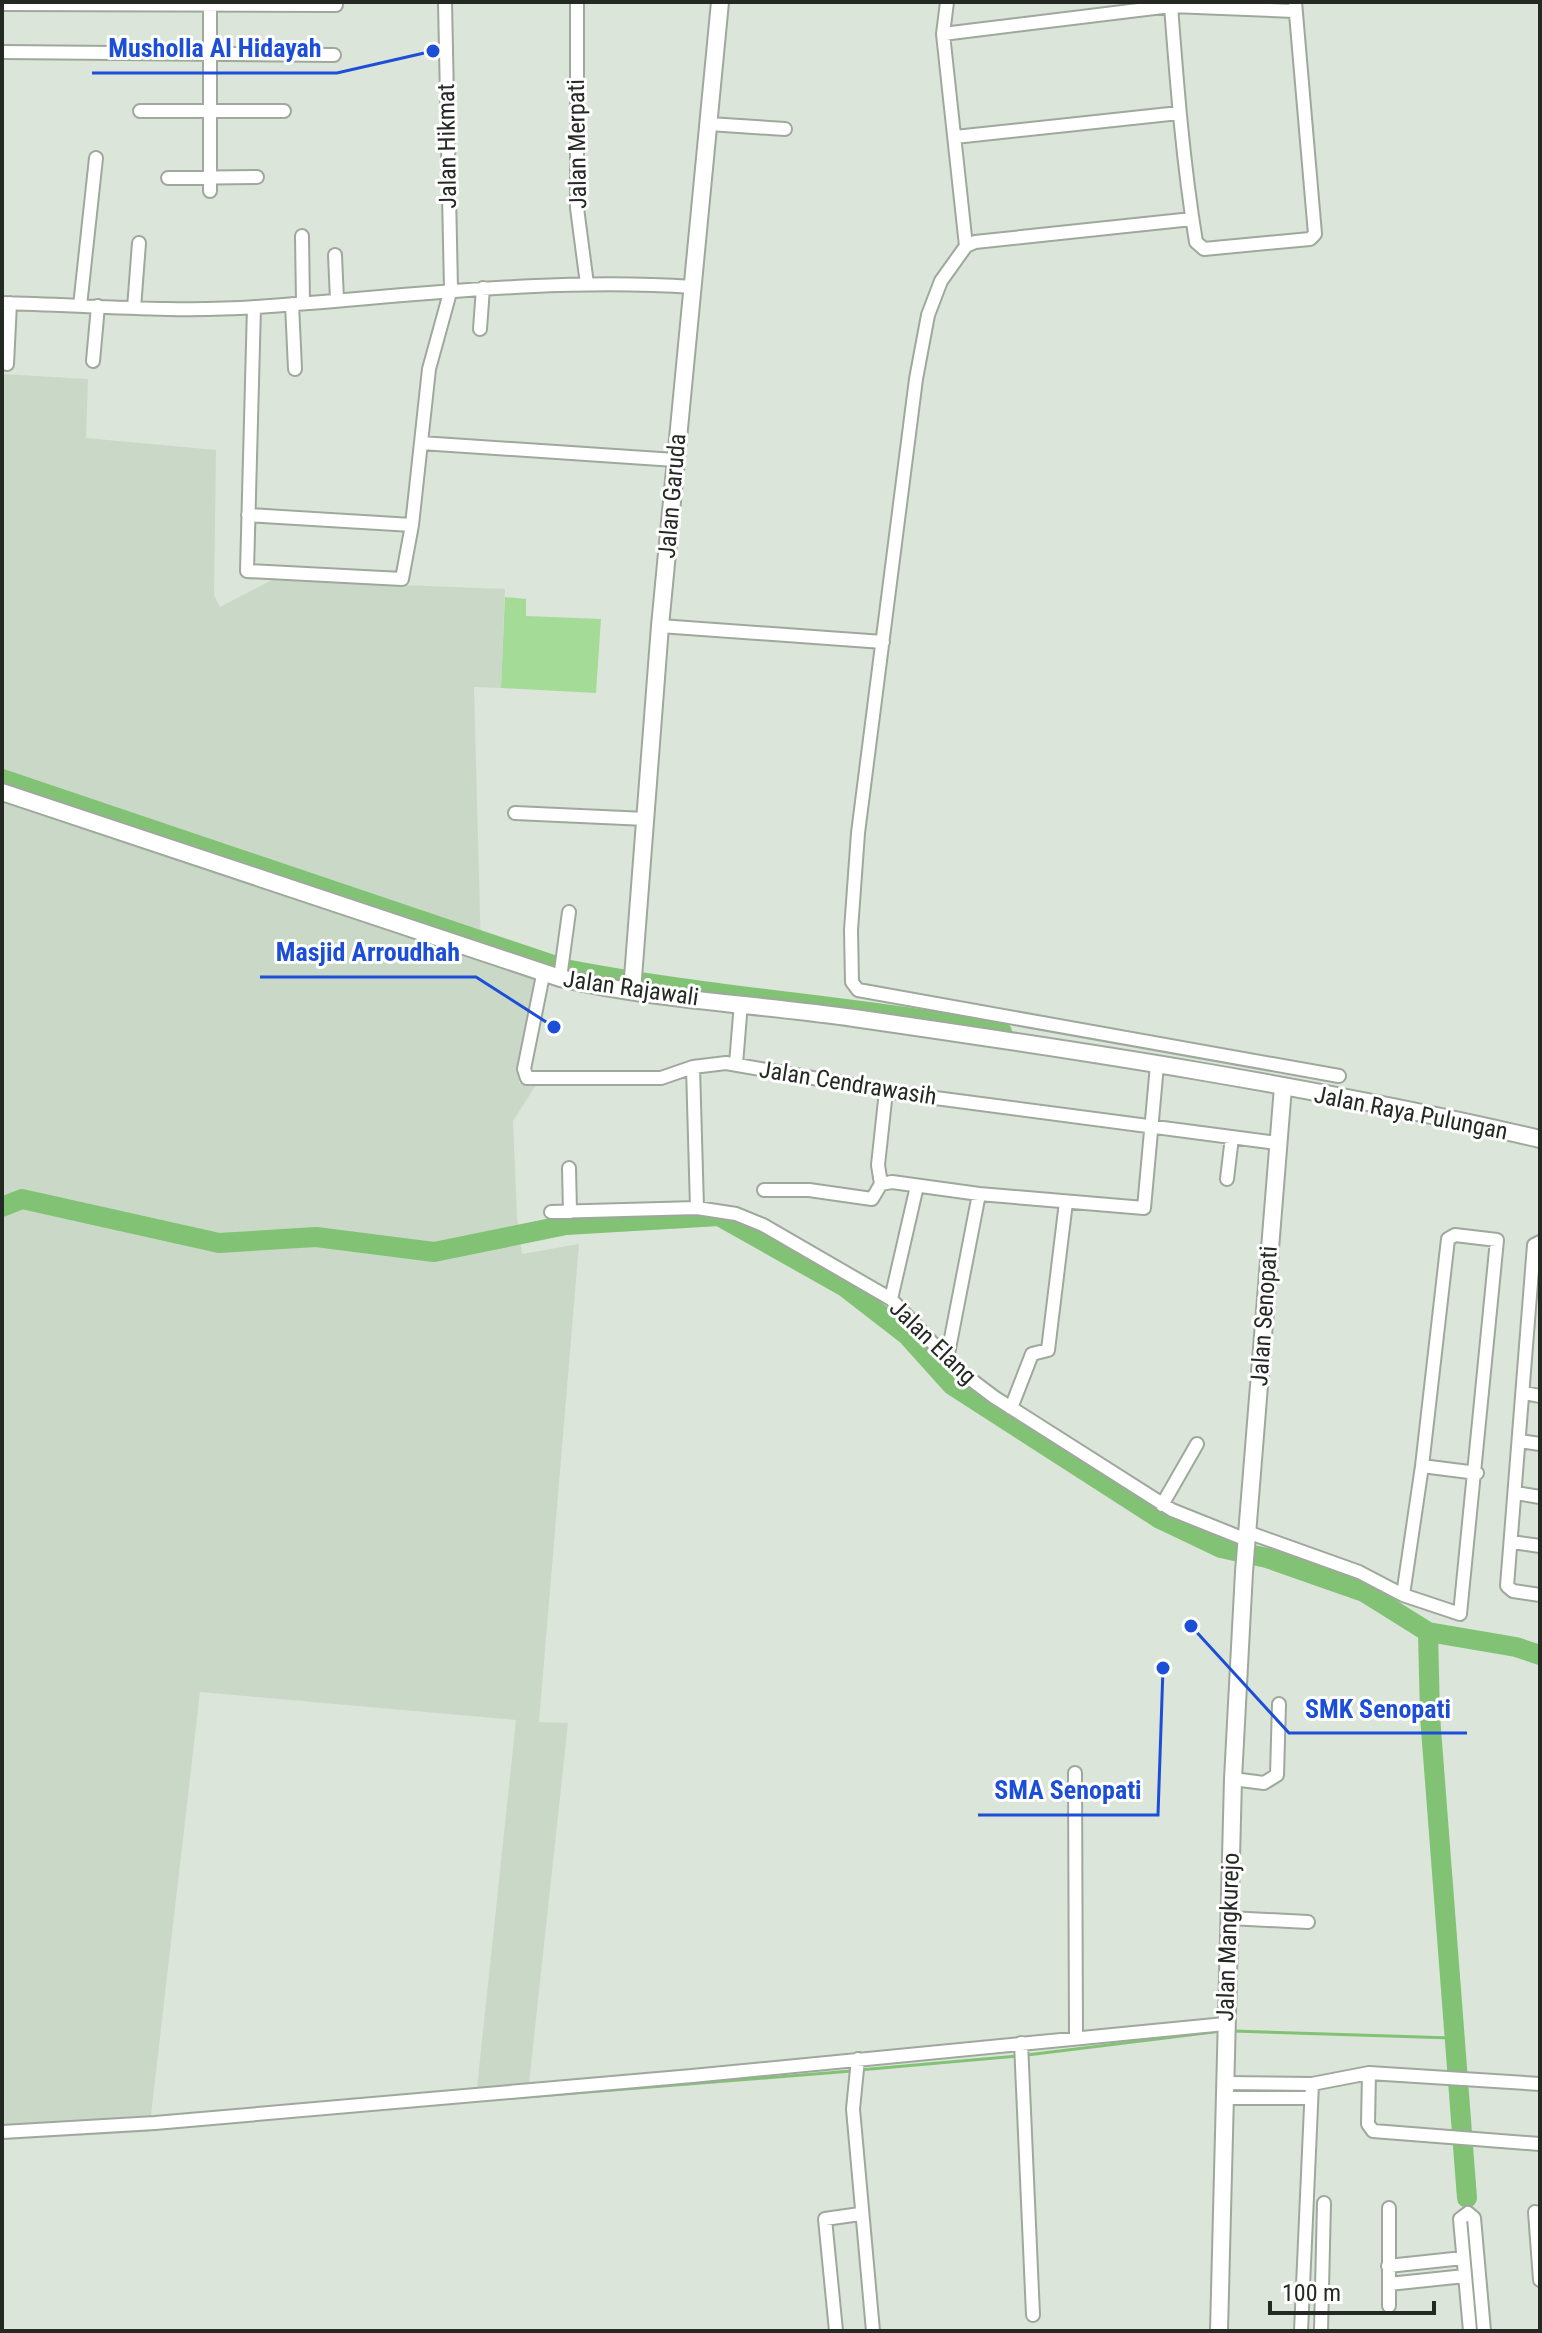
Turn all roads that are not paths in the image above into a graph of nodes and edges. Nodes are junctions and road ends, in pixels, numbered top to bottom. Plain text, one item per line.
1 (445, 2) edge
2 (577, 2) edge
3 (720, 2) edge
4 (947, 2) edge
5 (210, 3) edge
6 (2, 4) edge
7 (336, 5) dead end
8 (1171, 6) junction
9 (1294, 6) edge
10 (943, 34) junction
11 (2, 52) edge
12 (210, 54) junction
13 (334, 55) dead end
14 (140, 111) dead end
15 (210, 111) junction
16 (284, 111) dead end
17 (1179, 113) junction
18 (709, 124) junction
19 (785, 129) dead end
20 (955, 137) junction
21 (96, 158) dead end
22 (257, 177) dead end
23 (168, 178) dead end
24 (210, 184) junction
25 (1192, 219) junction
26 (302, 236) dead end
27 (139, 243) dead end
28 (966, 246) junction
29 (335, 255) dead end
30 (587, 284) junction
31 (693, 287) junction
32 (483, 288) junction
33 (451, 289) junction
34 (337, 300) junction
35 (6, 303) edge
36 (298, 304) junction
37 (80, 306) junction
38 (98, 306) junction
39 (254, 307) junction
40 (134, 308) junction
41 (480, 329) dead end
42 (93, 361) dead end
43 (7, 364) dead end
44 (295, 369) dead end
45 (421, 443) junction
46 (675, 460) junction
47 (248, 515) junction
48 (412, 525) junction
49 (660, 626) junction
50 (883, 642) junction
51 (2, 792) edge
52 (515, 813) dead end
53 (646, 819) junction
54 (569, 912) dead end
55 (557, 970) junction
56 (633, 980) junction
57 (741, 1003) junction
58 (736, 1064) junction
59 (1157, 1065) junction
60 (693, 1067) junction
61 (1339, 1076) dead end
62 (1283, 1087) junction
63 (886, 1091) junction
64 (1151, 1126) junction
65 (1232, 1137) junction
66 (1540, 1139) edge
67 (1277, 1143) junction
68 (569, 1168) dead end
69 (1227, 1179) dead end
70 (881, 1184) junction
71 (917, 1186) junction
72 (764, 1190) dead end
73 (979, 1194) junction
74 (1066, 1202) junction
75 (697, 1208) junction
76 (551, 1212) dead end
77 (570, 1212) junction
78 (1540, 1242) edge
79 (1536, 1293) edge
80 (891, 1299) junction
81 (1534, 1341) edge
82 (947, 1359) junction
83 (1524, 1393) junction
84 (1540, 1396) edge
85 (1011, 1408) junction
86 (1520, 1441) junction
87 (1197, 1444) dead end
88 (1540, 1444) edge
89 (1422, 1466) junction
90 (1477, 1473) junction
91 (1516, 1493) junction
92 (1540, 1497) edge
93 (1162, 1505) junction
94 (1247, 1539) junction
95 (1512, 1542) junction
96 (1540, 1546) edge
97 (1403, 1595) junction
98 (1540, 1595) edge
99 (1279, 1704) dead end
100 (1075, 1773) dead end
101 (1233, 1779) junction
102 (1229, 1918) junction
103 (1308, 1922) dead end
104 (1225, 2032) junction
105 (1076, 2038) junction
106 (1021, 2050) junction
107 (857, 2066) junction
108 (1369, 2073) junction
109 (1312, 2084) junction
110 (1540, 2084) edge
111 (1224, 2091) junction
112 (1310, 2098) junction
113 (2, 2132) edge
114 (1540, 2144) edge
115 (1324, 2203) dead end
116 (1389, 2208) dead end
117 (1535, 2212) dead end
118 (860, 2214) junction
119 (1463, 2258) junction
120 (1388, 2266) junction
121 (1465, 2276) junction
122 (1540, 2280) edge
123 (1389, 2284) junction
124 (1389, 2306) dead end
125 (1033, 2315) dead end
126 (836, 2331) edge
127 (873, 2331) edge
128 (1219, 2331) edge
129 (1301, 2331) edge
130 (1321, 2331) edge
131 (1470, 2331) edge
132 (1484, 2331) edge

1 - 33 street, Jalan Hikmat
2 - 30 street, Jalan Merpati
3 - 18 street, Jalan Garuda
4 - 10 street
5 - 6 street
5 - 7 street
5 - 12 street
8 - 9 street
8 - 10 street
8 - 17 street
9 - 25 street
10 - 20 street
11 - 12 street
12 - 13 street
12 - 15 street
14 - 15 street
15 - 16 street
15 - 24 street
17 - 20 street
17 - 25 street
18 - 19 street
18 - 31 street, Jalan Garuda
20 - 28 street
21 - 37 street
22 - 24 street
23 - 24 street
25 - 28 street
26 - 36 street
27 - 40 street
28 - 50 street
29 - 34 street
30 - 31 street
30 - 32 street
31 - 46 street, Jalan Garuda
32 - 33 street
32 - 41 street
33 - 34 street
33 - 45 street, Jalan Hikmat
34 - 36 street
35 - 37 street
35 - 43 street
36 - 39 street
36 - 44 street
37 - 38 street
38 - 40 street
38 - 42 street
39 - 40 street
39 - 47 street
45 - 46 street
45 - 48 street, Jalan Hikmat
46 - 49 street, Jalan Garuda
47 - 48 street
47 - 48 street, Jalan Hikmat
49 - 50 street
49 - 53 street, Jalan Garuda
50 - 61 street
51 - 55 street, Jalan Rajawali
52 - 53 street
53 - 56 street, Jalan Garuda
54 - 55 street
55 - 56 street, Jalan Rajawali
55 - 60 street, Jalan Cendrawasih
56 - 57 street, Jalan Rajawali
57 - 58 street
57 - 59 street, Jalan Rajawali
58 - 60 street, Jalan Cendrawasih
58 - 63 street, Jalan Cendrawasih
59 - 62 street, Jalan Rajawali
59 - 64 street
60 - 75 street
62 - 66 street, Jalan Raya Pulungan
62 - 67 street, Jalan Senopati
63 - 64 street, Jalan Cendrawasih
63 - 70 street
64 - 65 street, Jalan Cendrawasih
64 - 74 street
65 - 67 street, Jalan Cendrawasih
65 - 69 street
67 - 94 street, Jalan Senopati
68 - 77 street
70 - 71 street
70 - 72 street
71 - 73 street
71 - 80 street
73 - 74 street
73 - 82 street
74 - 85 street
75 - 77 street, Jalan Elang
75 - 80 street, Jalan Elang
76 - 77 street, Jalan Elang
78 - 79 street
79 - 81 street
80 - 82 street, Jalan Elang
81 - 83 street
82 - 85 street, Jalan Elang
83 - 84 street
83 - 86 street
85 - 93 street, Jalan Elang
86 - 88 street
86 - 91 street
87 - 93 street
89 - 90 street
89 - 90 street
89 - 97 street
90 - 97 street, Jalan Elang
91 - 92 street
91 - 95 street
93 - 94 street, Jalan Elang
94 - 97 street, Jalan Elang
94 - 101 street, Jalan Mangkurejo
95 - 96 street
95 - 98 street
99 - 101 street
100 - 105 street
101 - 102 street, Jalan Mangkurejo
102 - 103 street
102 - 104 street, Jalan Mangkurejo
104 - 105 street
104 - 111 street, Jalan Mangkurejo
105 - 106 street
106 - 107 street
106 - 125 street
107 - 113 street
107 - 118 street
108 - 109 street
108 - 110 street
108 - 114 street
109 - 111 street
109 - 112 street
111 - 112 street
111 - 128 street, Jalan Mangkurejo
112 - 129 street
115 - 130 street
116 - 120 street
117 - 122 street
118 - 126 street
118 - 127 street
119 - 120 street
119 - 121 street
119 - 132 street
120 - 123 street
121 - 123 street
121 - 131 street
123 - 124 street

